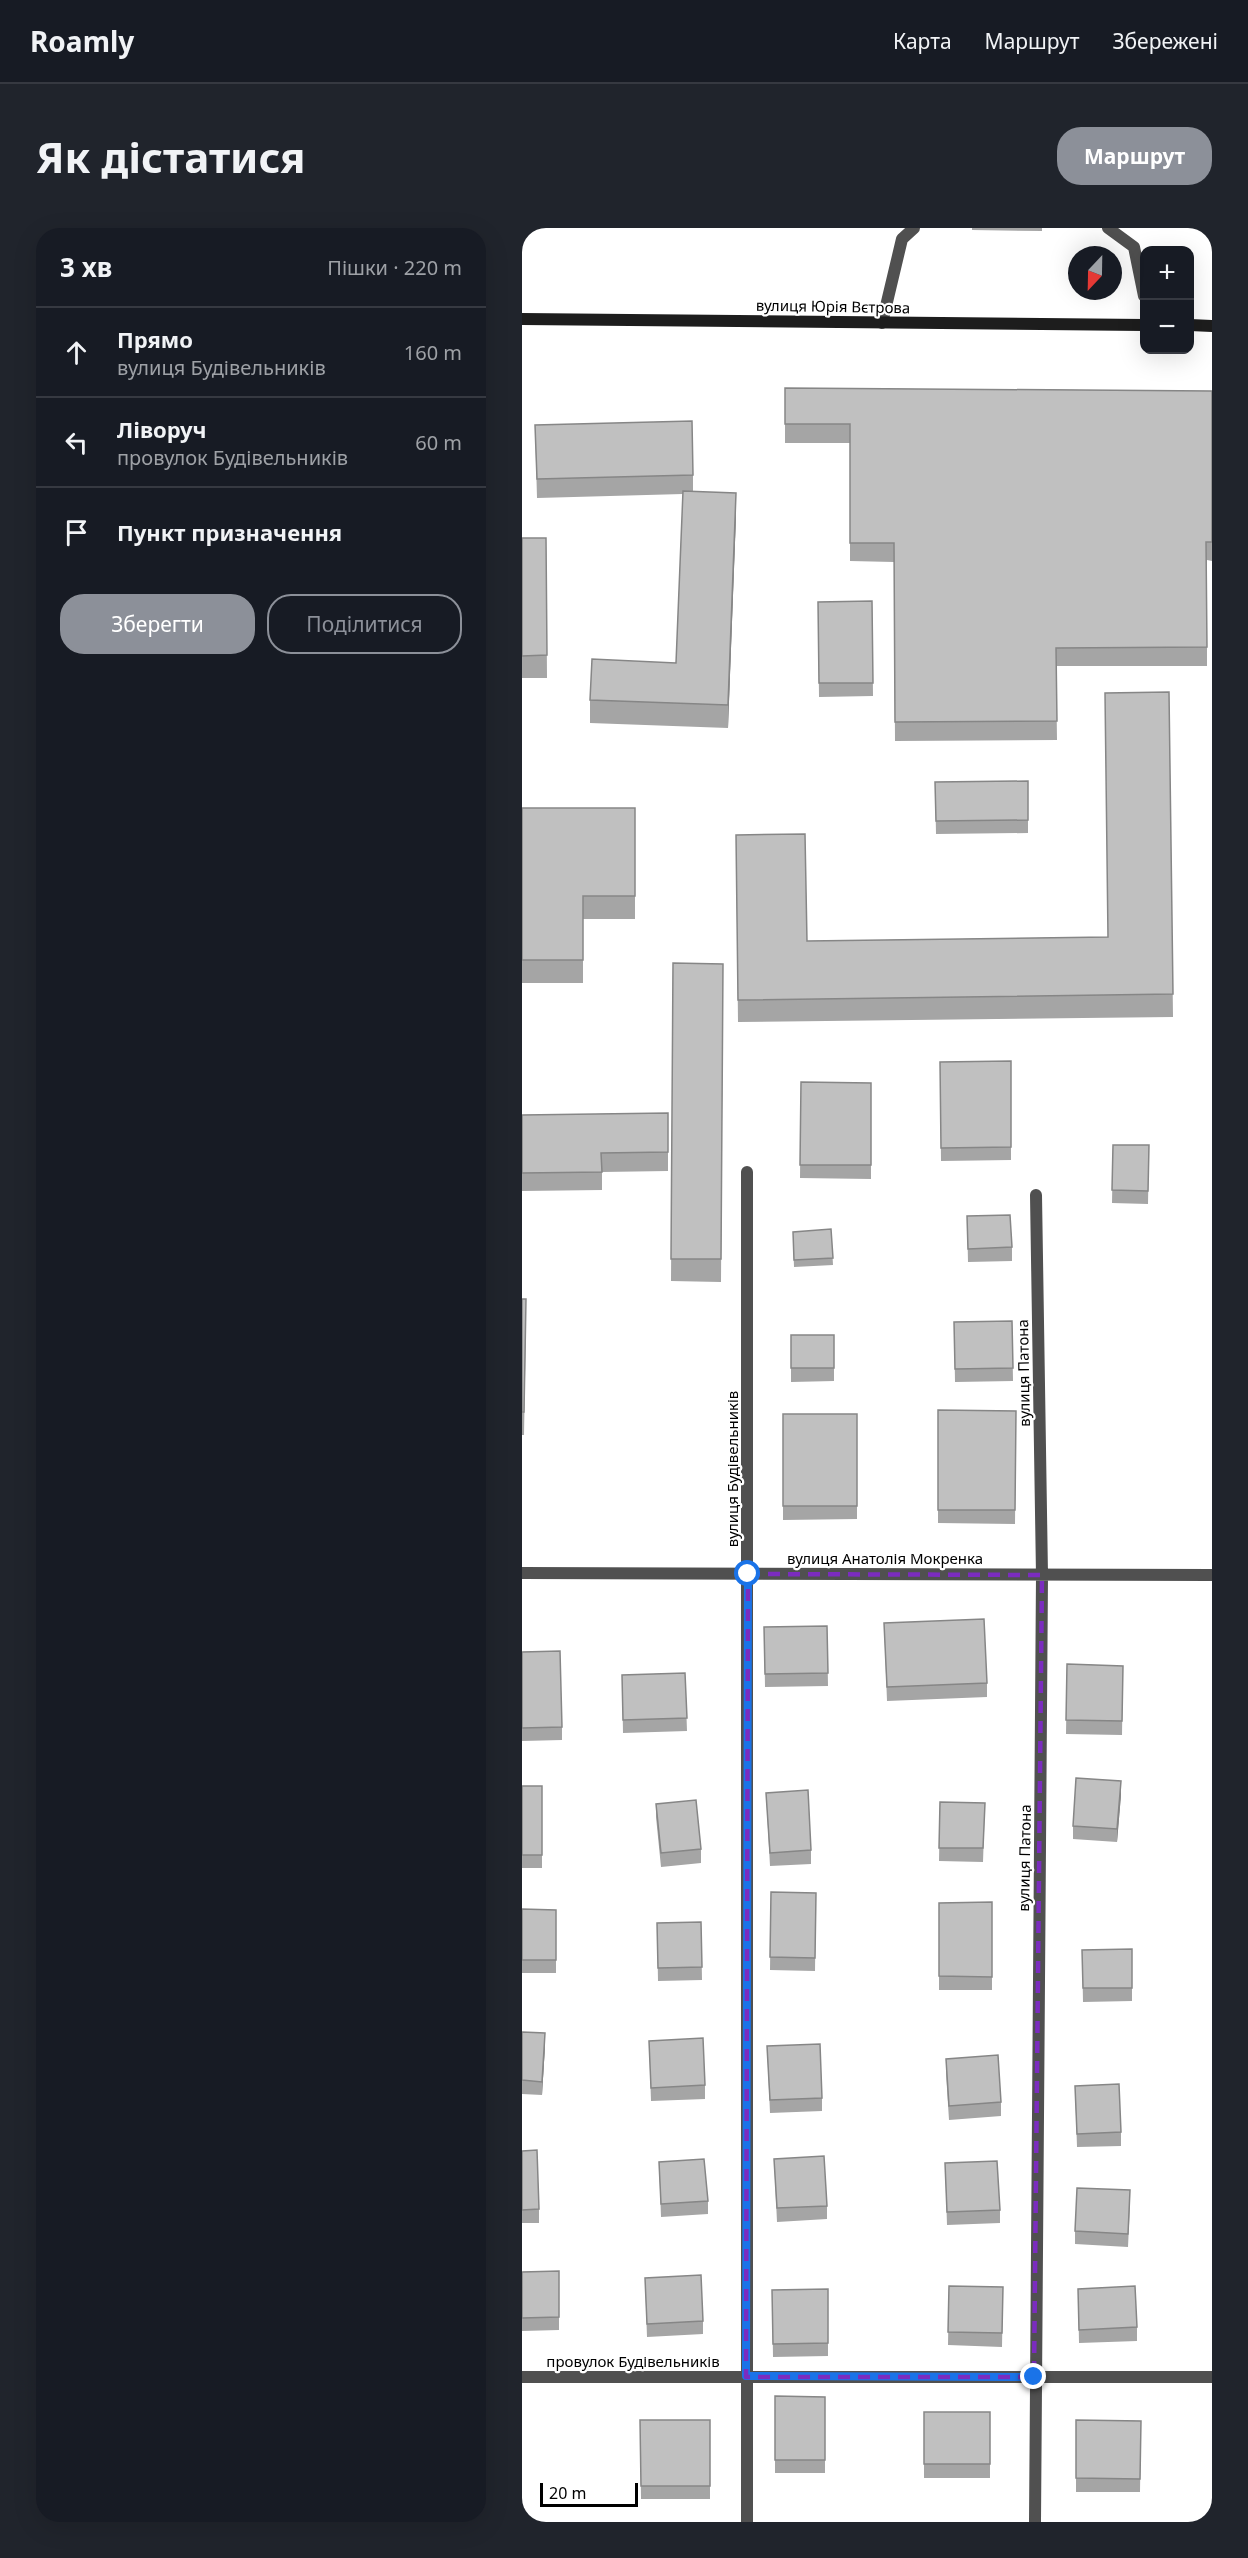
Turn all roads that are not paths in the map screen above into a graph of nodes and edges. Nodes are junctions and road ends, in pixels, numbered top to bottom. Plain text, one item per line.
1 (914, 228) edge
2 (1108, 228) edge
3 (1140, 276) edge
4 (522, 319) edge
5 (882, 322) junction
6 (1140, 325) edge
7 (1194, 325) edge
8 (1212, 326) edge
9 (747, 1172) dead end
10 (1036, 1195) dead end
11 (522, 1573) edge
12 (748, 1574) junction
13 (1042, 1575) junction
14 (1212, 1575) edge
15 (746, 2376) junction
16 (522, 2377) edge
17 (1034, 2377) junction
18 (1212, 2377) edge
19 (747, 2522) edge
20 (1035, 2522) edge

1 - 5 street
2 - 3 street
4 - 5 street, вулиця Юрія Вєтрова
5 - 6 street, вулиця Юрія Вєтрова
7 - 8 street
9 - 12 street, вулиця Будівельників
10 - 13 street, вулиця Патона
11 - 12 street, вулиця Анатолія Мокренка
12 - 13 street, вулиця Анатолія Мокренка
12 - 15 street, вулиця Будівельників
13 - 14 street, вулиця Анатолія Мокренка
13 - 17 street, вулиця Патона
15 - 16 street, провулок Будівельників
15 - 17 street, провулок Будівельників
15 - 19 street, вулиця Будівельників
17 - 18 street, провулок Будівельників
17 - 20 street, вулиця Патона

